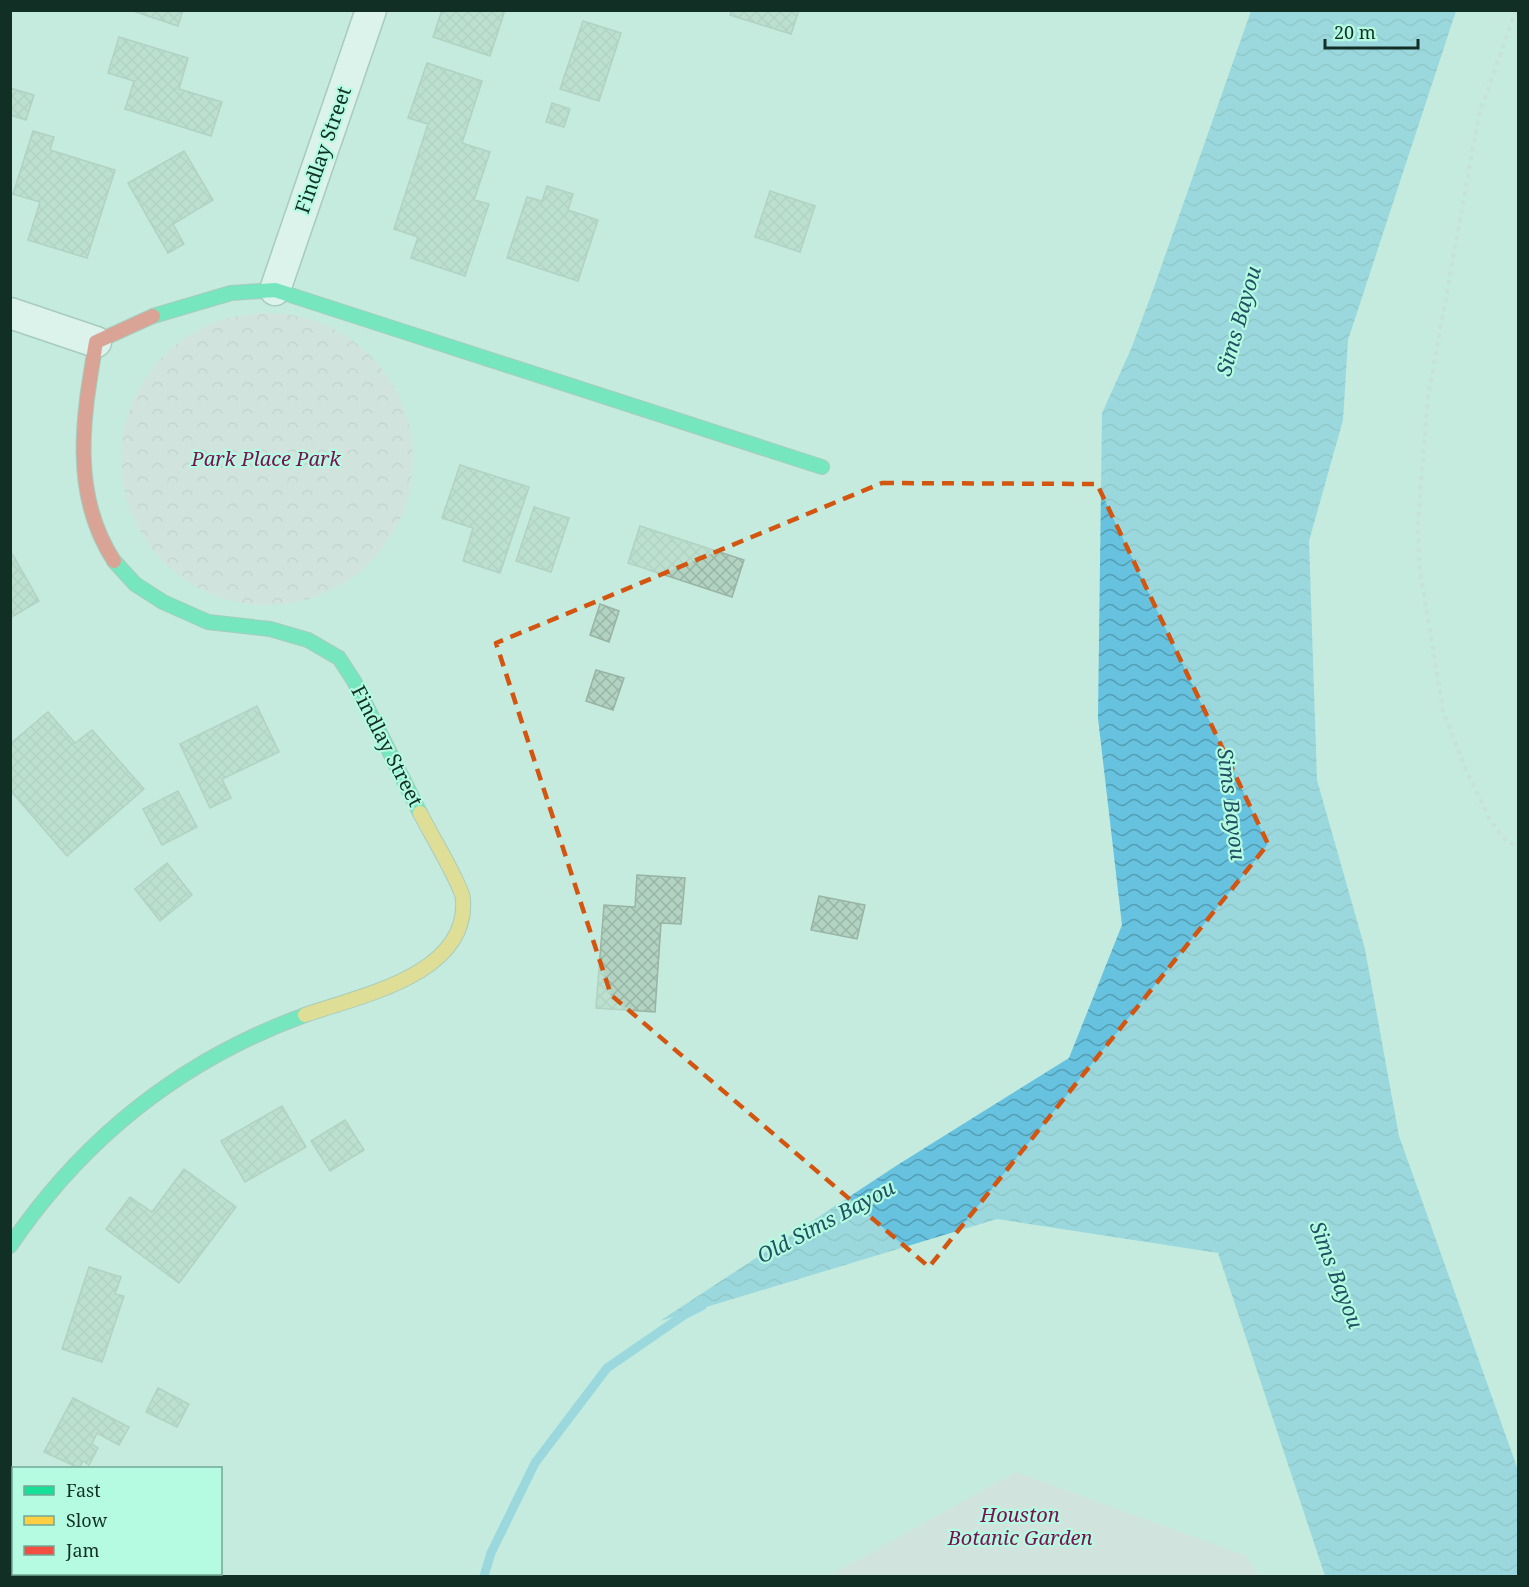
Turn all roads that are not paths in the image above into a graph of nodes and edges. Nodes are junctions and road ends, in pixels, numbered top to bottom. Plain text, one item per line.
1 (371, 10) edge
2 (275, 290) junction
3 (10, 313) edge
4 (96, 342) junction
5 (822, 467) dead end
6 (10, 1246) edge

1 - 2 street, Findlay Street
2 - 4 street
2 - 5 street
3 - 4 street
4 - 6 street, Findlay Street

